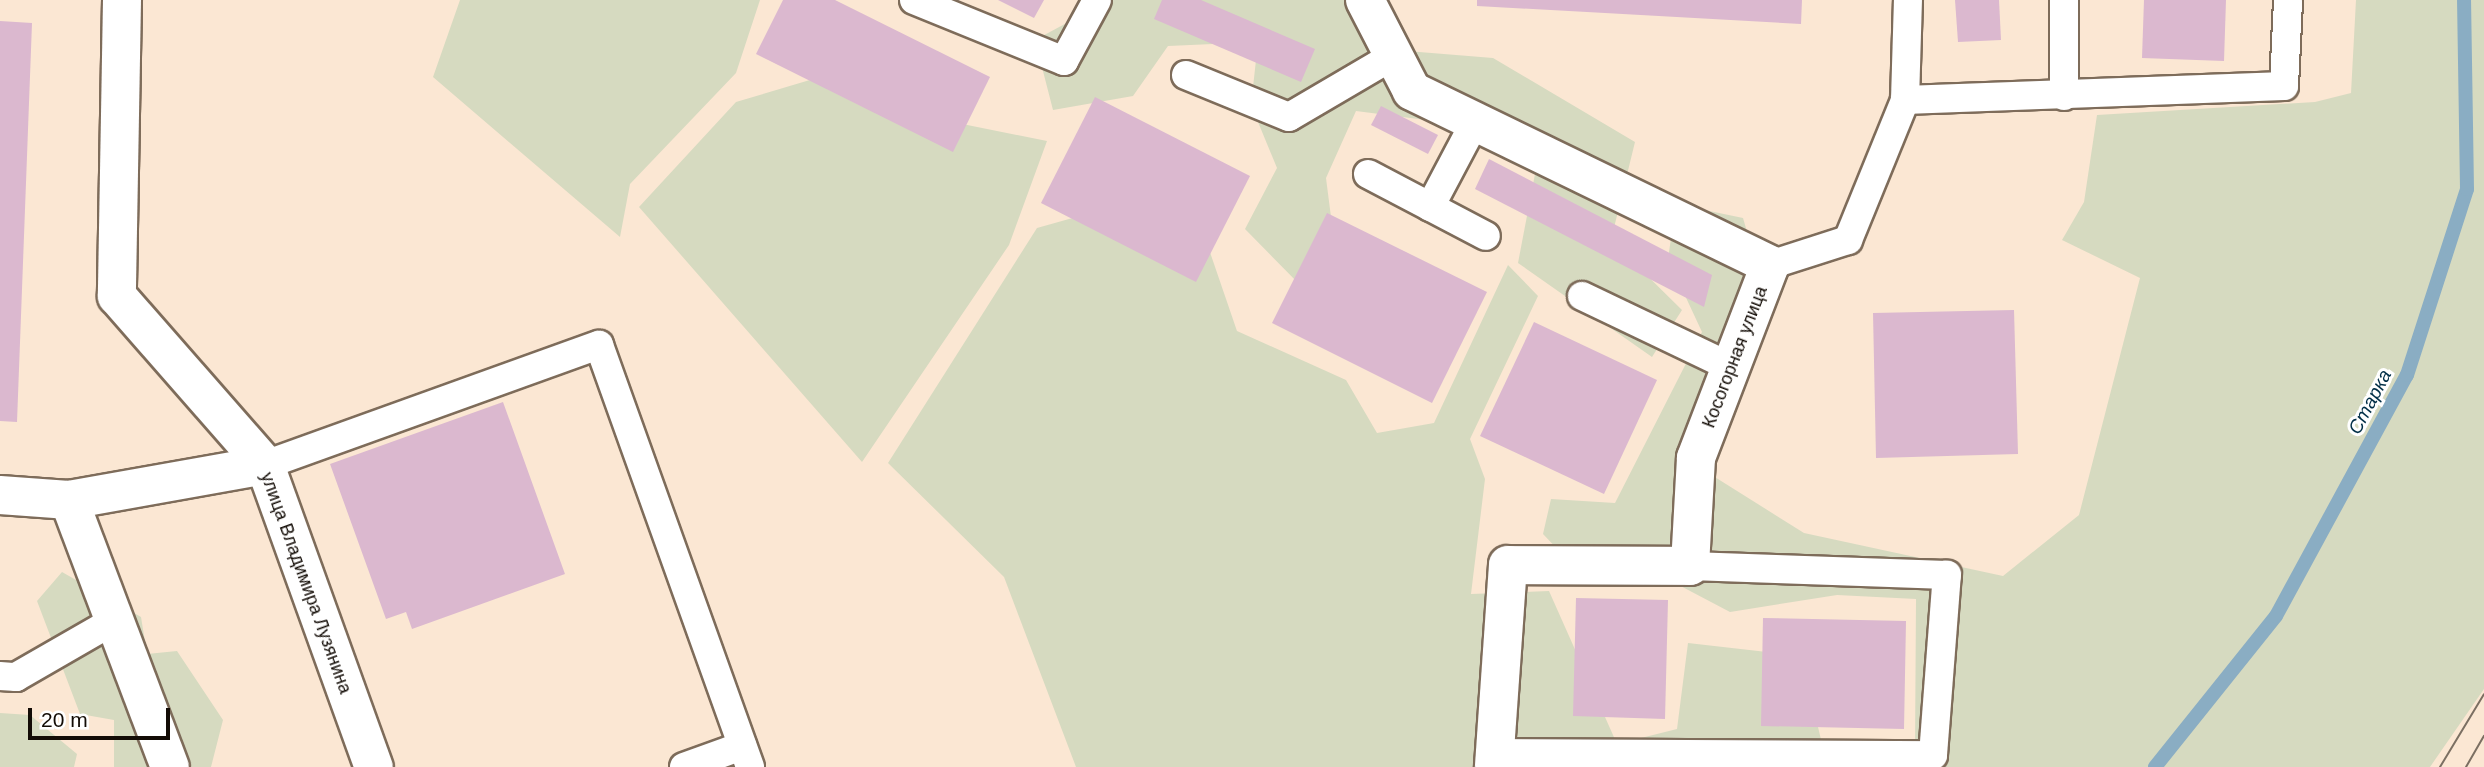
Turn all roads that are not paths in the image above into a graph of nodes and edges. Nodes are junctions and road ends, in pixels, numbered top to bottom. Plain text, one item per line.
1 (122, 0) edge
2 (914, 0) edge
3 (1097, 0) edge
4 (1365, 0) edge
5 (1908, 0) edge
6 (2064, 0) edge
7 (2288, 0) edge
8 (1392, 56) junction
9 (1186, 75) dead end
10 (2064, 96) junction
11 (1905, 100) junction
12 (1475, 122) junction
13 (1368, 174) dead end
14 (1430, 207) junction
15 (1486, 236) dead end
16 (1770, 265) junction
17 (1582, 296) dead end
18 (1731, 367) junction
19 (265, 465) junction
20 (0, 495) edge
21 (69, 500) junction
22 (1689, 566) junction
23 (115, 620) junction
24 (0, 676) edge
25 (746, 757) edge
26 (1495, 760) edge
27 (170, 767) edge
28 (374, 767) edge
29 (684, 767) edge

1 - 19 street
2 - 3 lane
4 - 8 street, Косогорная улица
5 - 11 lane
6 - 10 lane
7 - 10 lane
8 - 9 lane
8 - 12 street, Косогорная улица
10 - 11 lane
11 - 16 lane
12 - 14 lane
12 - 16 street, Косогорная улица
13 - 14 lane
14 - 15 lane
16 - 18 street, Косогорная улица
17 - 18 lane
18 - 22 street, Косогорная улица
19 - 21 street, улица Владимира Лузянина
19 - 25 lane
19 - 28 street, улица Владимира Лузянина
20 - 21 street, улица Владимира Лузянина
21 - 23 street
22 - 26 street
22 - 26 lane
23 - 24 lane
23 - 27 street
25 - 29 lane

